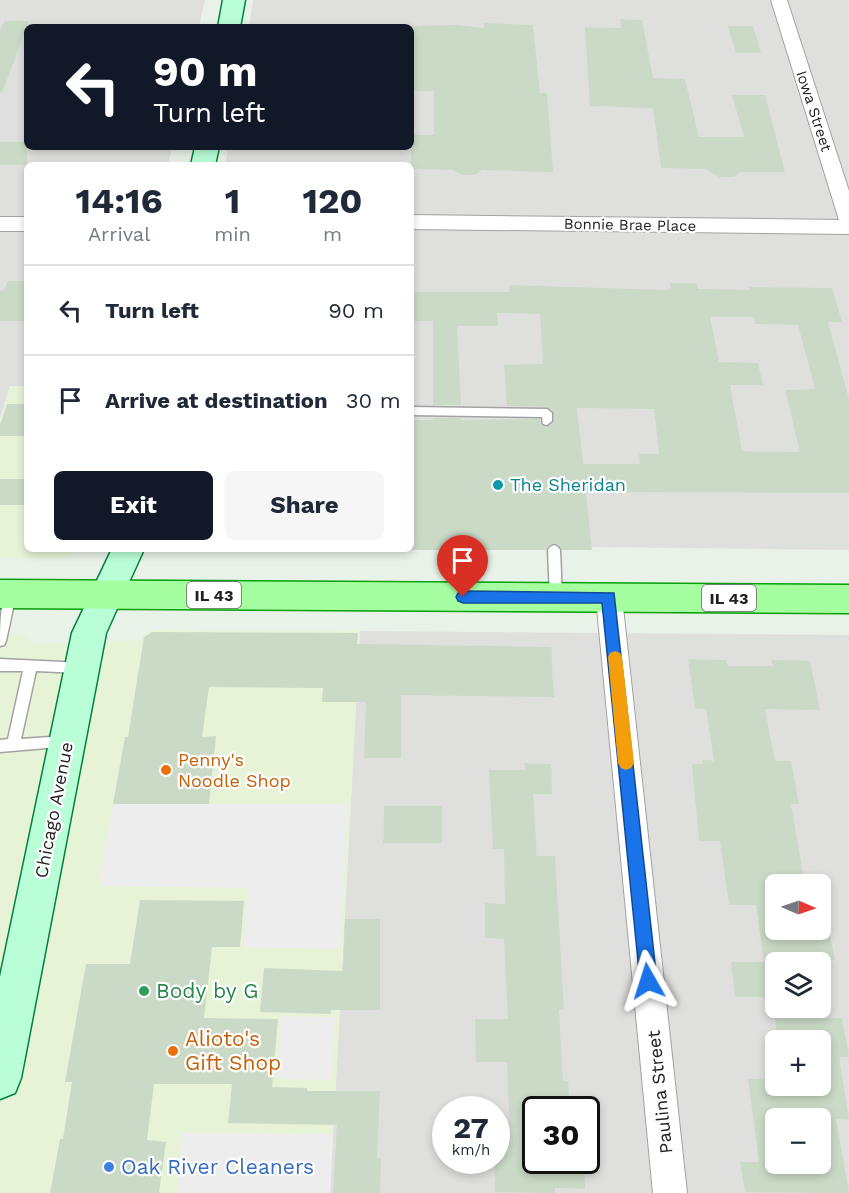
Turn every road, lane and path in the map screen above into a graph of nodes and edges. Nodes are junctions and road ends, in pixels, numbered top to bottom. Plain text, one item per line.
1 (234, 0) edge
2 (779, 0) edge
3 (230, 24) edge
4 (849, 221) edge
5 (414, 222) edge
6 (0, 224) edge
7 (24, 224) edge
8 (849, 227) edge
9 (414, 411) edge
10 (547, 421) dead end
11 (554, 550) dead end
12 (127, 552) edge
13 (5, 594) edge
14 (106, 595) junction
15 (556, 597) junction
16 (609, 598) junction
17 (849, 599) edge
18 (1, 634) edge
19 (0, 665) edge
20 (31, 665) junction
21 (82, 668) junction
22 (68, 742) junction
23 (6, 745) edge
24 (0, 1078) edge
25 (670, 1193) edge

1 - 3 main road
2 - 4 street, Iowa Street
5 - 8 street, Bonnie Brae Place
6 - 7 street
9 - 10 lane
11 - 15 lane
12 - 14 main road, Chicago Avenue
13 - 14 main road, IL 43
13 - 18 lane
14 - 15 main road, IL 43
14 - 21 main road, Chicago Avenue
15 - 16 main road, IL 43
16 - 17 main road, IL 43
16 - 25 street, Paulina Street
19 - 20 lane
20 - 21 lane
20 - 23 lane
21 - 22 main road, Chicago Avenue
22 - 23 lane
22 - 24 main road, Chicago Avenue

